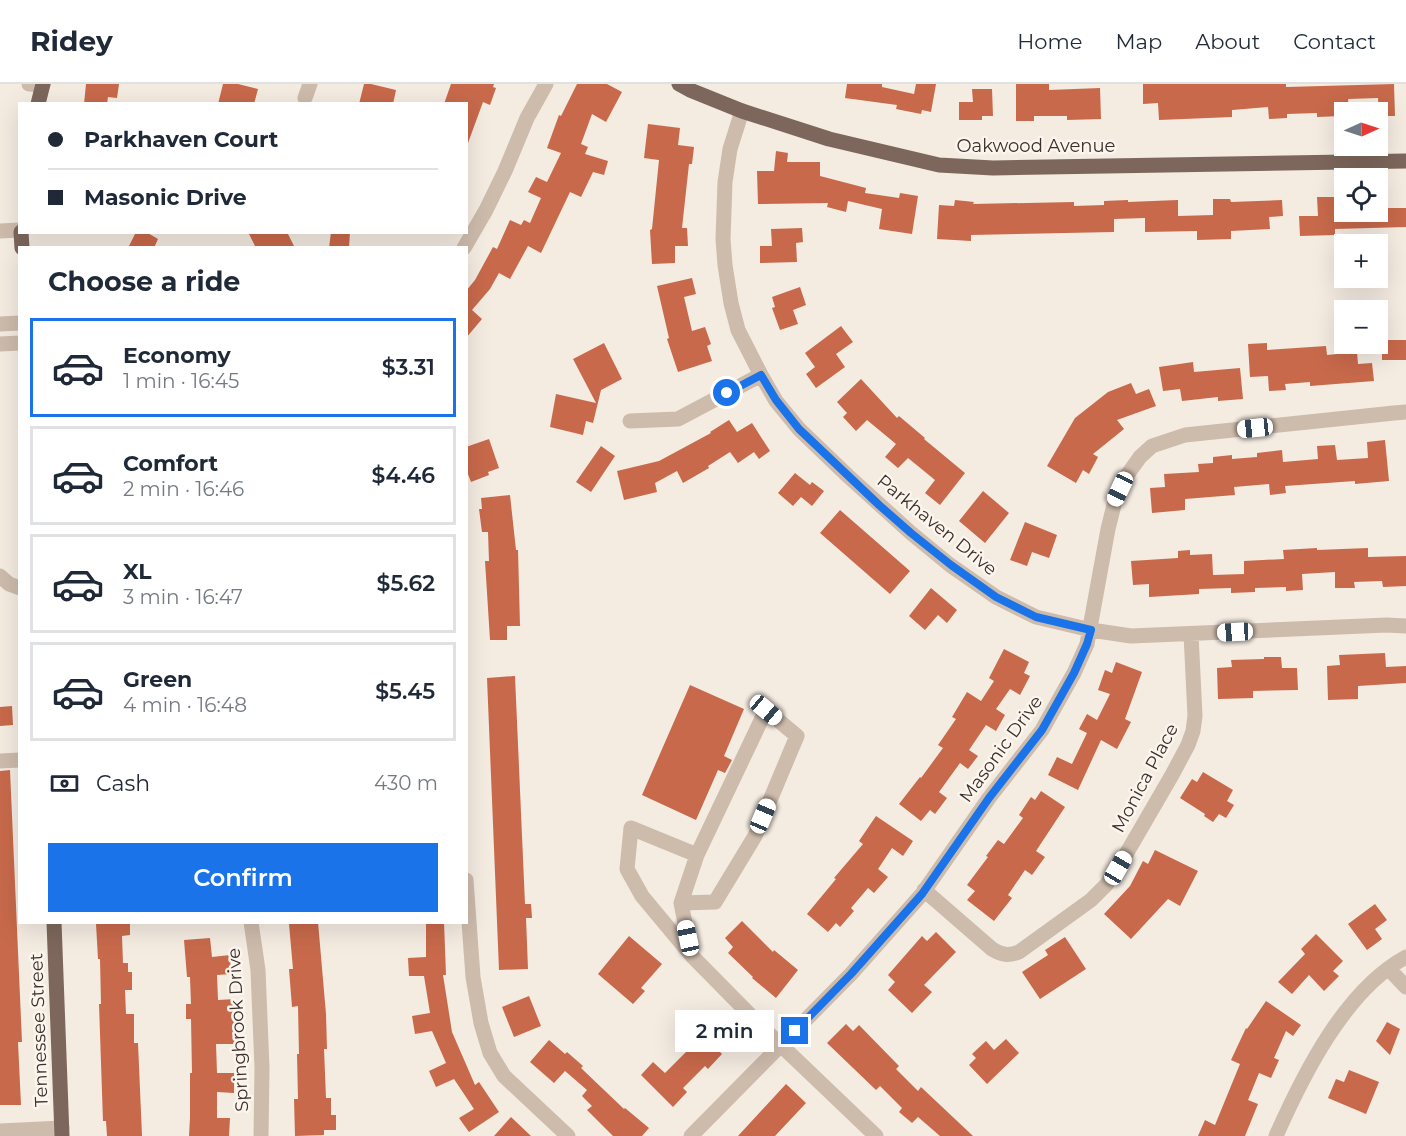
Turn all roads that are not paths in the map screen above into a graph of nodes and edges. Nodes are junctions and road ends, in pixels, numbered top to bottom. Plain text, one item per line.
1 (29, 84) edge
2 (43, 84) edge
3 (546, 84) edge
4 (679, 84) edge
5 (38, 102) edge
6 (742, 111) junction
7 (1406, 161) edge
8 (0, 231) edge
9 (18, 231) edge
10 (465, 246) edge
11 (18, 323) edge
12 (0, 324) edge
13 (18, 343) edge
14 (0, 344) edge
15 (761, 375) junction
16 (1406, 412) edge
17 (630, 421) dead end
18 (0, 576) edge
19 (18, 587) edge
20 (1406, 626) edge
21 (1091, 630) junction
22 (1191, 634) junction
23 (18, 760) edge
24 (0, 761) edge
25 (697, 855) junction
26 (924, 890) junction
27 (681, 903) junction
28 (468, 908) edge
29 (54, 924) edge
30 (250, 924) edge
31 (692, 956) junction
32 (1406, 957) edge
33 (1389, 969) junction
34 (1406, 987) edge
35 (781, 1046) junction
36 (0, 1131) edge
37 (62, 1132) edge
38 (261, 1136) edge
39 (568, 1136) edge
40 (690, 1136) edge
41 (876, 1136) edge
42 (1276, 1136) edge

1 - 2 street
2 - 5 main road
3 - 10 street
4 - 6 main road, Oakwood Avenue
6 - 7 main road, Oakwood Avenue
6 - 15 street, Parkhaven Drive
8 - 9 street
11 - 12 street
13 - 14 street
15 - 17 street
15 - 21 street, Parkhaven Drive
16 - 21 street, Masonic Drive
18 - 19 street
20 - 22 street, Parkhaven Drive
21 - 22 street, Parkhaven Drive
21 - 26 street, Masonic Drive
22 - 26 street, Monica Place
23 - 24 street
25 - 27 street
25 - 27 street
25 - 31 street
26 - 35 street, Masonic Drive
27 - 31 street
28 - 39 street
29 - 37 main road, Tennessee Street
30 - 38 street, Springbrook Drive
31 - 35 street
32 - 33 street
33 - 34 street
33 - 42 street
35 - 40 street, Masonic Drive
35 - 41 street
36 - 37 street

